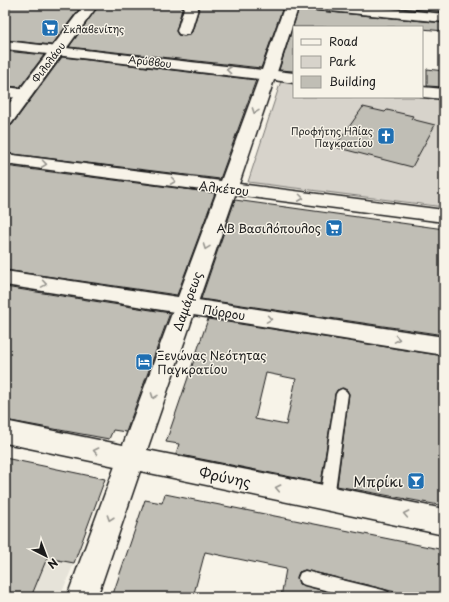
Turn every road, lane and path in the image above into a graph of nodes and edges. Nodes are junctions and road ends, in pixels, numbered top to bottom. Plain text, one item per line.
1 (91, 5) edge
2 (192, 5) edge
3 (292, 5) edge
4 (309, 5) edge
5 (395, 10) edge
6 (444, 18) edge
7 (383, 26) edge
8 (184, 31) dead end
9 (5, 45) edge
10 (57, 51) junction
11 (268, 75) junction
12 (293, 78) edge
13 (5, 92) edge
14 (423, 92) edge
15 (25, 94) junction
16 (444, 94) edge
17 (5, 120) edge
18 (5, 159) edge
19 (227, 188) junction
20 (444, 216) edge
21 (5, 278) edge
22 (186, 306) junction
23 (444, 346) edge
24 (342, 394) dead end
25 (5, 432) edge
26 (131, 458) junction
27 (327, 498) junction
28 (444, 522) edge
29 (305, 578) dead end
30 (82, 597) edge
31 (383, 597) edge

1 - 10 street, Φιλολάου
2 - 8 street
3 - 11 street, Δαμάρεως
4 - 5 street
5 - 6 street
5 - 7 street
9 - 10 street, Αρύββου
11 -> 10 street, Αρύββου
10 - 15 street, Φιλολάου
11 - 12 street, Αρύββου
11 -> 19 street, Δαμάρεως
13 - 15 street
14 - 16 street
15 - 17 street, Φιλολάου
18 -> 19 street, Αλκέτου
19 -> 20 street, Αλκέτου
19 -> 22 street, Δαμάρεως
21 -> 22 street, Πύρρου
22 -> 23 street, Πύρρου
22 -> 26 street, Δαμάρεως
24 - 27 lane
26 -> 25 street, Φρύνης
27 -> 26 street, Φρύνης
26 -> 30 street, Δαμάρεως
28 -> 27 street, Φρύνης
29 - 31 lane

